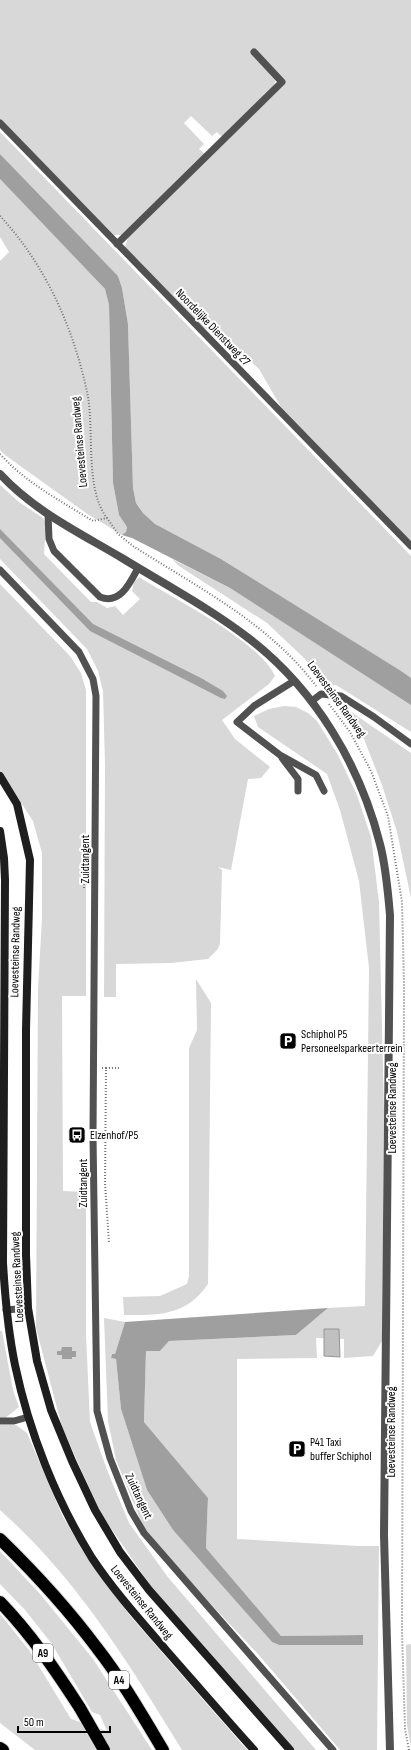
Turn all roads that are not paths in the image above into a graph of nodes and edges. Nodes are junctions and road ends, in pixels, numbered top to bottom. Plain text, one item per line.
1 (254, 52) dead end
2 (0, 123) edge
3 (117, 244) junction
4 (0, 474) edge
5 (48, 514) junction
6 (411, 546) edge
7 (138, 568) junction
8 (0, 570) edge
9 (294, 681) junction
10 (312, 701) junction
11 (411, 744) edge
12 (280, 755) junction
13 (0, 776) edge
14 (298, 791) dead end
15 (324, 791) dead end
16 (0, 831) edge
17 (28, 1308) junction
18 (6, 1310) junction
19 (28, 1417) junction
20 (0, 1421) edge
21 (0, 1539) edge
22 (0, 1602) edge
23 (0, 1748) edge
24 (3, 1750) edge
25 (104, 1750) edge
26 (164, 1750) edge
27 (254, 1750) edge
28 (290, 1750) edge
29 (333, 1750) edge
30 (390, 1750) edge

1 - 3 lane
2 - 3 lane, Noordelijke Dienstweg 27
3 - 6 lane, Noordelijke Dienstweg 27
4 - 5 street, Loevesteinse Randweg
5 - 7 street, Loevesteinse Randweg
5 - 7 lane
7 - 9 street, Loevesteinse Randweg
8 - 29 lane, Zuidtangent
9 - 10 street, Loevesteinse Randweg
9 - 12 lane, Loevesteinse Randweg
10 - 11 lane
10 - 30 street, Loevesteinse Randweg
12 - 14 lane
12 - 15 lane
13 - 17 street, Loevesteinse Randweg
16 - 18 street, Loevesteinse Randweg
17 - 18 lane
17 - 28 street, Loevesteinse Randweg
18 - 19 street, Loevesteinse Randweg
19 - 20 lane
19 - 27 street, Loevesteinse Randweg
21 - 26 highway, A4
22 - 25 highway, A9, bridge
23 - 24 highway

